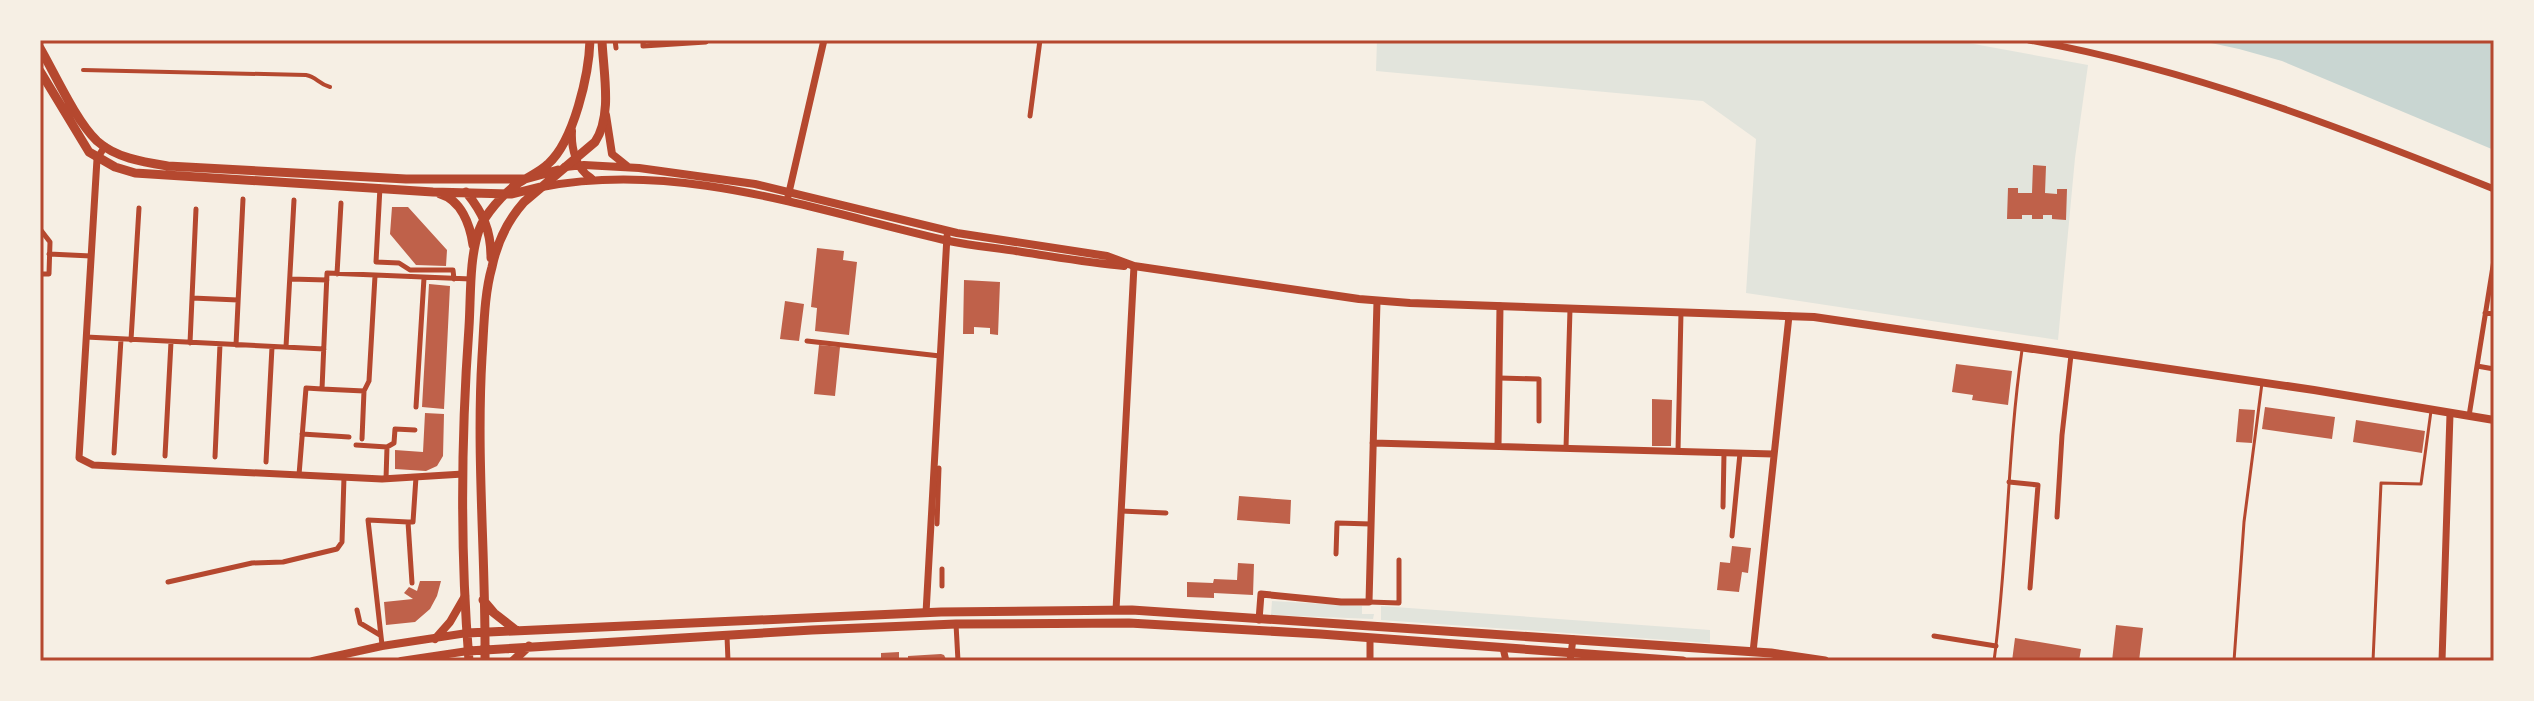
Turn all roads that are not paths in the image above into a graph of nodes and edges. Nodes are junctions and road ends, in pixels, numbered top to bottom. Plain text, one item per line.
1 (590, 40) edge
2 (602, 40) edge
3 (615, 40) edge
4 (643, 40) edge
5 (706, 40) edge
6 (824, 40) edge
7 (1040, 40) edge
8 (2029, 40) edge
9 (40, 48) edge
10 (616, 48) dead end
11 (83, 70) dead end
12 (40, 71) edge
13 (330, 87) dead end
14 (605, 101) junction
15 (1030, 116) dead end
16 (574, 118) junction
17 (105, 146) junction
18 (97, 159) junction
19 (578, 162) junction
20 (565, 167) junction
21 (639, 168) junction
22 (381, 178) junction
23 (525, 179) junction
24 (441, 180) junction
25 (594, 180) junction
26 (542, 187) junction
27 (380, 189) junction
28 (2494, 189) edge
29 (789, 190) junction
30 (433, 192) junction
31 (466, 192) junction
32 (506, 194) junction
33 (243, 199) dead end
34 (294, 200) dead end
35 (787, 201) junction
36 (341, 203) dead end
37 (139, 208) dead end
38 (196, 209) dead end
39 (485, 220) junction
40 (40, 229) edge
41 (947, 236) junction
42 (49, 254) junction
43 (91, 256) junction
44 (475, 256) junction
45 (2494, 260) edge
46 (1134, 266) junction
47 (491, 269) junction
48 (40, 274) edge
49 (337, 274) junction
50 (375, 276) junction
51 (424, 278) junction
52 (290, 279) junction
53 (454, 279) junction
54 (327, 280) junction
55 (472, 280) junction
56 (192, 298) junction
57 (238, 300) junction
58 (1377, 301) junction
59 (1500, 306) junction
60 (1570, 308) junction
61 (1681, 312) junction
62 (2485, 313) junction
63 (2494, 314) edge
64 (1789, 316) junction
65 (86, 337) junction
66 (121, 339) junction
67 (131, 340) junction
68 (807, 341) dead end
69 (171, 342) junction
70 (190, 343) junction
71 (220, 344) junction
72 (236, 345) junction
73 (272, 347) junction
74 (286, 347) junction
75 (2022, 348) junction
76 (324, 349) junction
77 (2071, 355) junction
78 (940, 356) junction
79 (2477, 366) junction
80 (2494, 369) edge
81 (1499, 378) junction
82 (2262, 383) junction
83 (322, 389) junction
84 (364, 391) junction
85 (416, 407) dead end
86 (2431, 411) junction
87 (2450, 414) junction
88 (2469, 417) junction
89 (2494, 420) edge
90 (1539, 421) dead end
91 (415, 430) dead end
92 (302, 434) junction
93 (349, 437) dead end
94 (362, 439) dead end
95 (1373, 443) junction
96 (356, 445) dead end
97 (1498, 446) junction
98 (387, 447) junction
99 (1566, 448) junction
100 (1678, 451) junction
101 (114, 453) dead end
102 (1724, 453) junction
103 (1740, 453) junction
104 (1773, 454) junction
105 (165, 456) dead end
106 (215, 457) dead end
107 (266, 462) dead end
108 (939, 468) dead end
109 (463, 474) junction
110 (299, 475) junction
111 (344, 477) junction
112 (416, 477) junction
113 (386, 479) junction
114 (2009, 482) junction
115 (935, 496) junction
116 (1723, 507) dead end
117 (1120, 511) junction
118 (1166, 513) dead end
119 (2057, 517) dead end
120 (408, 522) junction
121 (937, 524) dead end
122 (1371, 524) junction
123 (1732, 536) dead end
124 (1336, 554) dead end
125 (1399, 560) dead end
126 (942, 569) dead end
127 (928, 576) junction
128 (942, 577) junction
129 (168, 582) dead end
130 (412, 583) dead end
131 (942, 586) dead end
132 (2030, 588) dead end
133 (465, 595) junction
134 (483, 600) junction
135 (1369, 602) junction
136 (357, 610) dead end
137 (1116, 610) junction
138 (947, 612) junction
139 (926, 613) junction
140 (1173, 613) junction
141 (1259, 620) junction
142 (952, 624) junction
143 (1172, 626) junction
144 (578, 628) junction
145 (517, 631) junction
146 (484, 632) junction
147 (467, 633) junction
148 (727, 635) junction
149 (381, 636) junction
150 (1934, 636) dead end
151 (1370, 638) junction
152 (435, 639) junction
153 (1573, 639) junction
154 (1589, 640) junction
155 (579, 643) junction
156 (382, 646) junction
157 (529, 646) junction
158 (1996, 646) junction
159 (1503, 648) junction
160 (485, 649) junction
161 (1753, 652) junction
162 (356, 656) edge
163 (468, 656) edge
164 (1571, 657) edge
165 (442, 658) edge
166 (1588, 658) edge
167 (313, 661) edge
168 (401, 661) edge
169 (485, 661) edge
170 (513, 661) edge
171 (728, 661) edge
172 (958, 661) edge
173 (1370, 661) edge
174 (1506, 661) edge
175 (1681, 661) edge
176 (1825, 661) edge
177 (1994, 661) edge
178 (2234, 661) edge
179 (2373, 661) edge
180 (2442, 661) edge

1 - 16 main road
2 - 14 main road
3 - 10 street
4 - 5 street
6 - 29 street
7 - 15 street
8 - 28 street
9 - 17 main road
11 - 13 street
12 - 18 main road
14 - 19 main road
14 - 21 main road
16 - 19 main road
16 - 23 main road
17 - 18 street
17 - 22 main road
18 - 27 main road
18 - 43 street
19 - 20 main road
19 - 21 main road
19 - 25 main road
20 - 23 main road
20 - 26 main road
21 - 29 main road
22 - 24 main road
22 - 27 street
23 - 24 main road
23 - 32 main road
24 - 31 main road
25 - 26 main road
25 - 35 main road
26 - 32 main road
26 - 47 main road
27 - 30 main road
27 - 53 street
29 - 35 street
29 - 41 main road
30 - 31 main road
30 - 44 main road
31 - 32 main road
31 - 39 main road
32 - 39 main road
33 - 57 street
34 - 52 street
35 - 41 main road
36 - 49 street
37 - 67 street
38 - 56 street
39 - 44 main road
39 - 47 main road
40 - 42 street
41 - 46 main road
41 - 78 street
42 - 43 street
42 - 48 street
43 - 65 street
44 - 55 main road
45 - 62 street
46 - 58 main road
46 - 117 street
47 - 134 main road
49 - 50 street
49 - 54 street
50 - 51 street
50 - 84 street
51 - 53 street
51 - 85 street
52 - 54 street
52 - 74 street
53 - 55 street
54 - 76 street
55 - 109 main road
56 - 57 street
56 - 70 street
57 - 72 street
58 - 59 main road
58 - 95 street
59 - 60 main road
59 - 81 street
60 - 61 main road
60 - 99 street
61 - 64 main road
61 - 100 street
62 - 63 street
62 - 79 street
64 - 75 main road
64 - 104 street
65 - 66 street
65 - 110 street
66 - 67 street
66 - 101 street
67 - 69 street
68 - 78 street
69 - 70 street
69 - 105 street
70 - 71 street
71 - 72 street
71 - 106 street
72 - 73 street
73 - 74 street
73 - 107 street
74 - 76 street
75 - 77 main road
75 - 114 lane
76 - 83 street
77 - 82 main road
77 - 119 street
78 - 115 street
79 - 80 street
79 - 88 street
81 - 90 street
81 - 97 street
82 - 86 main road
82 - 178 lane
83 - 84 street
83 - 92 street
84 - 94 street
86 - 87 main road
86 - 179 lane
87 - 88 main road
87 - 180 street
88 - 89 main road
91 - 98 street
92 - 93 street
92 - 110 street
95 - 97 street
95 - 122 street
96 - 98 street
97 - 99 street
98 - 113 street
99 - 100 street
100 - 102 street
102 - 103 street
102 - 116 street
103 - 104 street
103 - 123 street
104 - 161 street
108 - 115 street
109 - 112 street
109 - 133 main road
110 - 111 street
111 - 113 street
111 - 129 street
112 - 113 street
112 - 120 street
114 - 132 street
114 - 158 lane
115 - 121 street
115 - 127 street
117 - 118 street
117 - 137 street
120 - 130 street
120 - 149 street
122 - 124 street
122 - 135 street
125 - 135 street
126 - 128 street
127 - 128 street
127 - 139 street
128 - 131 street
133 - 147 main road
133 - 152 main road
134 - 145 main road
134 - 146 main road
135 - 141 street
136 - 149 street
137 - 138 main road
137 - 140 main road
138 - 139 main road
138 - 142 main road
139 - 144 main road
140 - 141 main road
140 - 143 main road
141 - 153 main road
142 - 143 main road
142 - 148 main road
142 - 172 street
143 - 151 main road
144 - 145 main road
144 - 155 main road
145 - 146 main road
146 - 147 main road
146 - 160 main road
147 - 152 main road
147 - 163 main road
148 - 155 main road
148 - 171 street
149 - 156 street
150 - 158 street
151 - 159 main road
151 - 173 street
152 - 156 main road
153 - 154 main road
153 - 164 street
154 - 161 main road
154 - 166 street
155 - 157 main road
156 - 162 main road
157 - 160 main road
157 - 170 main road
158 - 177 lane
159 - 164 main road
159 - 174 street
160 - 163 main road
160 - 169 main road
161 - 176 main road
162 - 167 main road
163 - 165 main road
164 - 166 main road
165 - 168 main road
166 - 175 main road

